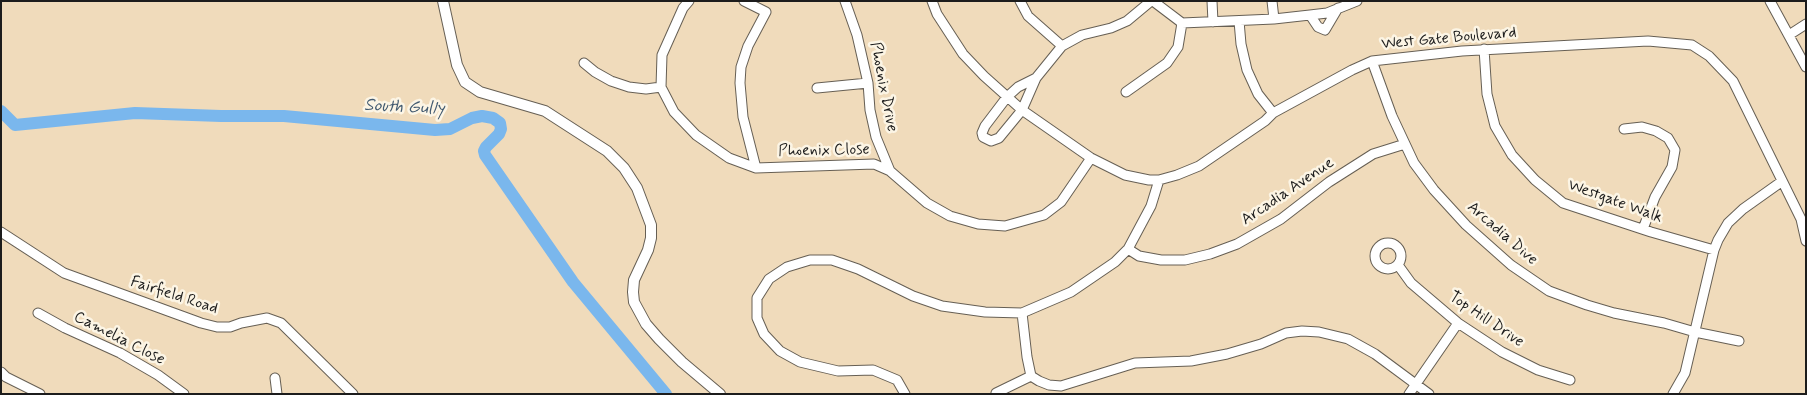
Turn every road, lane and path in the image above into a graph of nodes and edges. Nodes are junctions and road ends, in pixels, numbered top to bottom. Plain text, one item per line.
1 (443, 1) edge
2 (689, 1) edge
3 (744, 1) edge
4 (845, 1) edge
5 (932, 1) edge
6 (1020, 1) edge
7 (1152, 1) edge
8 (1212, 1) edge
9 (1272, 1) edge
10 (1357, 1) edge
11 (1770, 1) edge
12 (1338, 8) junction
13 (1310, 15) junction
14 (1274, 19) junction
15 (1238, 21) junction
16 (1213, 22) junction
17 (1182, 23) junction
18 (1806, 24) edge
19 (1788, 35) junction
20 (1062, 46) junction
21 (1484, 49) junction
22 (1372, 61) junction
23 (584, 63) dead end
24 (1806, 67) edge
25 (1036, 78) junction
26 (868, 83) junction
27 (662, 87) junction
28 (817, 88) dead end
29 (1126, 92) dead end
30 (1006, 97) junction
31 (1022, 110) junction
32 (1273, 113) junction
33 (1624, 129) dead end
34 (1405, 144) junction
35 (1091, 158) junction
36 (756, 168) junction
37 (890, 171) junction
38 (1159, 180) junction
39 (1782, 182) junction
40 (1643, 229) junction
41 (1, 232) edge
42 (1806, 241) edge
43 (1128, 249) junction
44 (1714, 250) junction
45 (1398, 264) dead end
46 (38, 313) dead end
47 (1022, 313) junction
48 (1458, 322) junction
49 (1694, 332) junction
50 (1739, 341) dead end
51 (1, 372) edge
52 (1031, 376) junction
53 (275, 378) dead end
54 (1570, 380) dead end
55 (1416, 385) junction
56 (996, 393) edge
57 (40, 394) edge
58 (184, 394) edge
59 (278, 394) edge
60 (353, 394) edge
61 (720, 394) edge
62 (905, 394) edge
63 (1409, 394) edge
64 (1429, 394) edge
65 (1673, 394) edge

1 - 61 main road
2 - 27 street, Phoenix Close
3 - 36 street, Phoenix Close
4 - 26 street, Phoenix Drive
5 - 30 street, West Gate Boulevard
6 - 20 street
7 - 17 street
7 - 20 street
8 - 16 street
9 - 14 street
10 - 12 street
11 - 19 street
12 - 13 street
12 - 13 street
13 - 14 street
14 - 15 street
15 - 16 street
15 - 32 street
16 - 17 street
17 - 29 street
18 - 19 street
19 - 24 street
20 - 25 street
21 - 22 street, West Gate Boulevard
21 - 39 street, West Gate Boulevard
21 - 40 street, Westgate Walk
22 - 32 street, West Gate Boulevard
22 - 34 street, Arcadia Dive
23 - 27 street
25 - 30 street
25 - 31 street
26 - 28 street
26 - 37 street, Phoenix Drive
27 - 36 street, Phoenix Close
30 - 31 street, West Gate Boulevard
30 - 31 street
31 - 35 street, West Gate Boulevard
32 - 38 street, West Gate Boulevard
33 - 40 street
34 - 43 street, Arcadia Avenue
34 - 49 street, Arcadia Dive
35 - 37 street, Phoenix Drive
35 - 38 street, West Gate Boulevard
36 - 37 street, Phoenix Close
38 - 43 street
39 - 42 street, West Gate Boulevard
39 - 44 street
40 - 44 street, Westgate Walk
41 - 60 street, Fairfield Road
43 - 47 street
44 - 49 street
45 - 48 street, Top Hill Drive
46 - 58 street, Camelia Close
47 - 52 street
47 - 62 street
48 - 54 street, Top Hill Drive
48 - 55 street
49 - 50 street, Arcadia Dive
49 - 65 street
51 - 57 street
52 - 55 street
52 - 56 street
53 - 59 street
55 - 63 street
55 - 64 street

